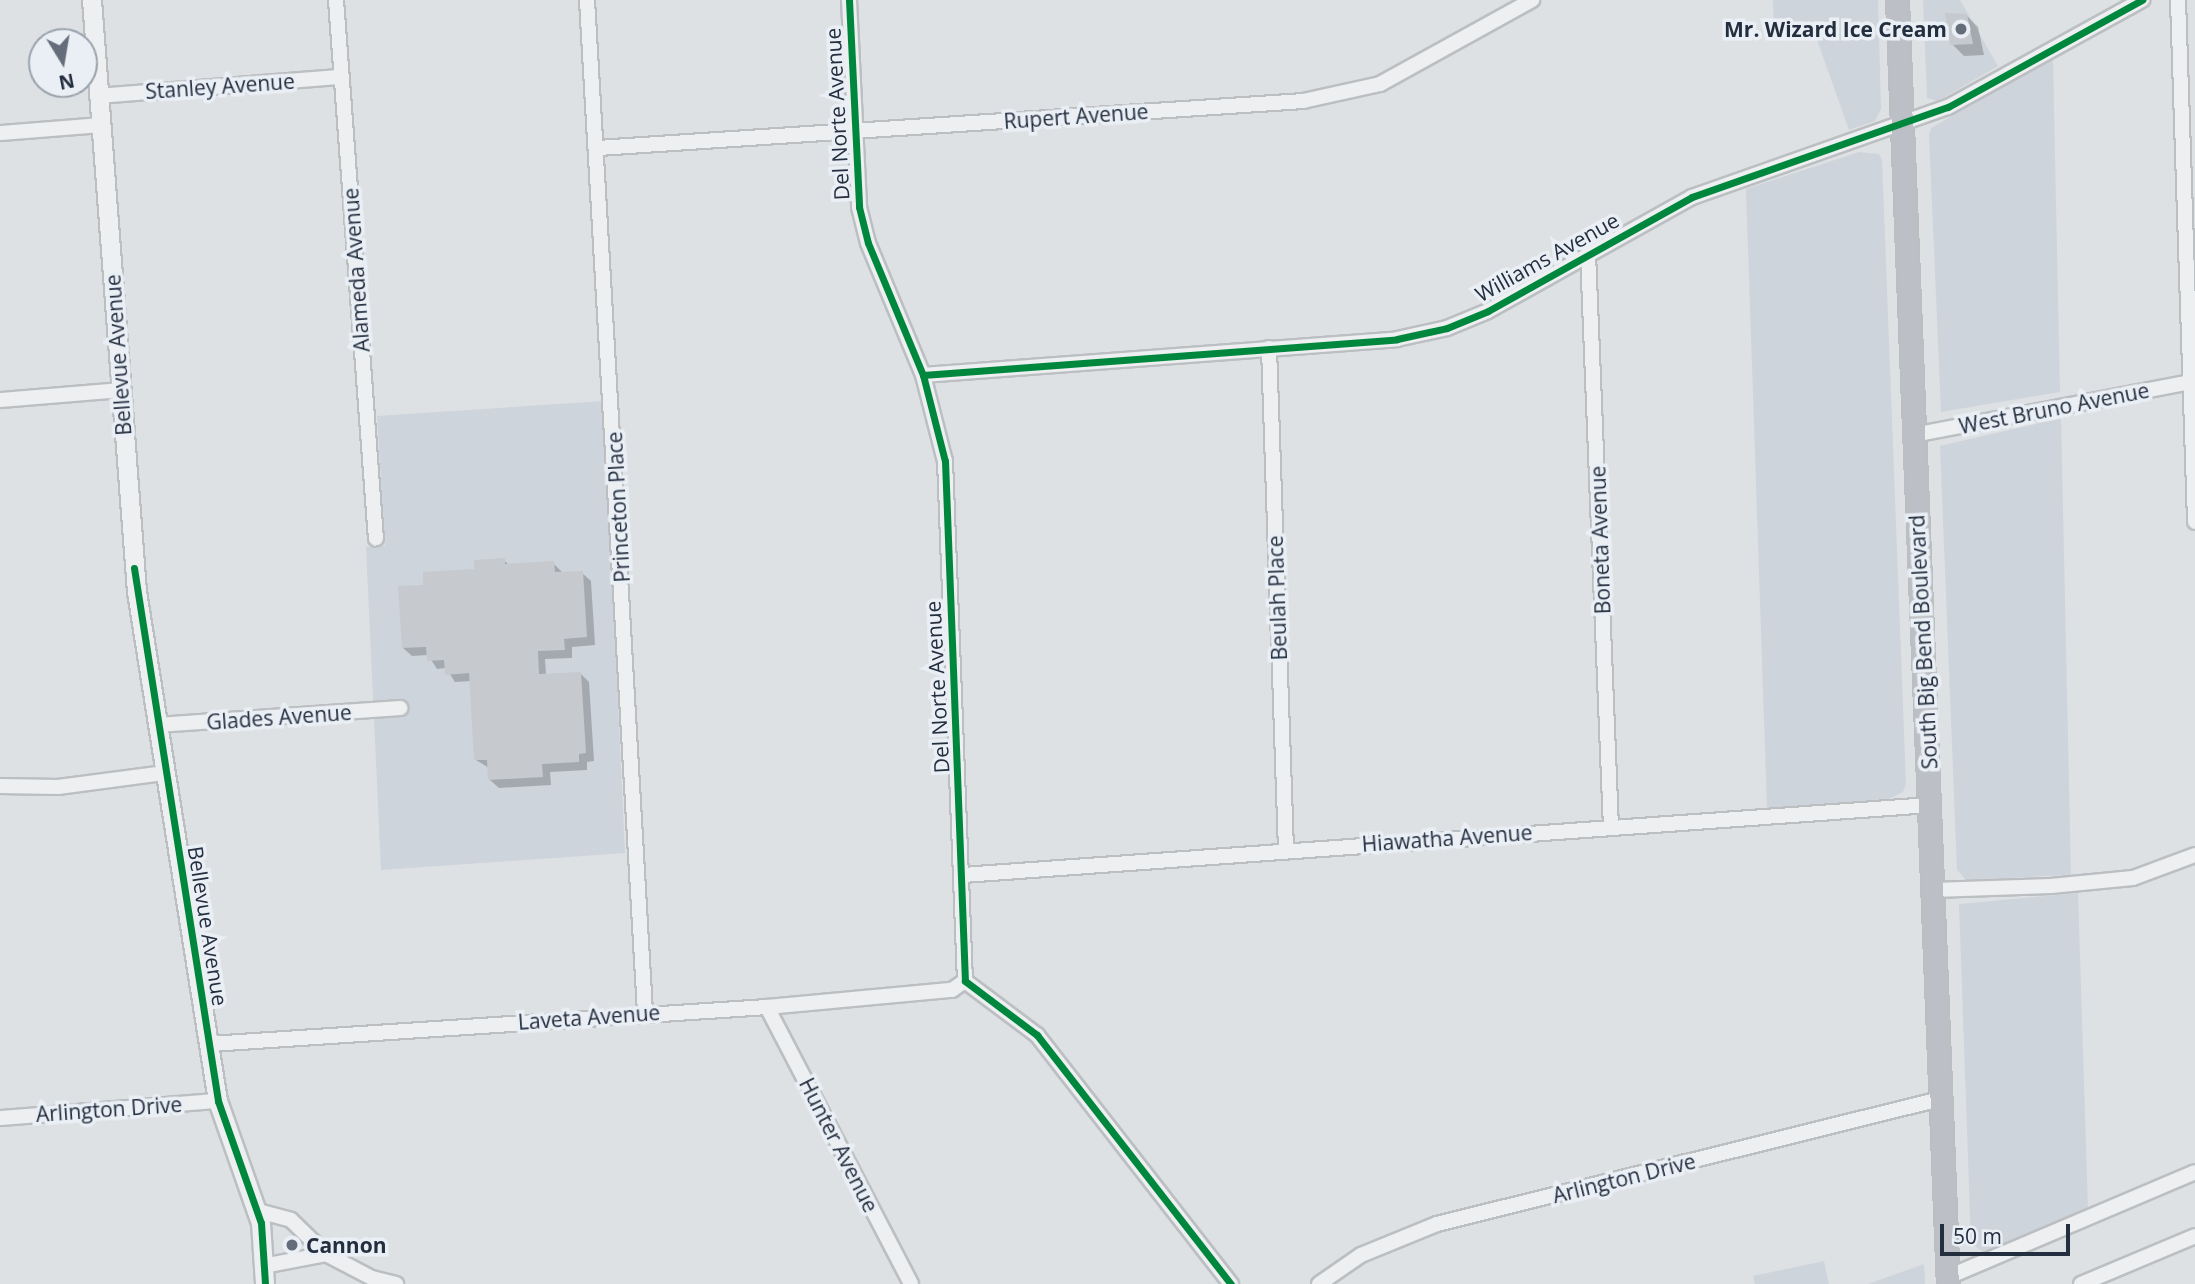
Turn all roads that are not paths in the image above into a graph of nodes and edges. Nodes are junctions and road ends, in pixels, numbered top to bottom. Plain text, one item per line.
1 (92, 0) edge
2 (335, 0) edge
3 (587, 0) edge
4 (849, 0) edge
5 (1532, 0) edge
6 (1898, 0) edge
7 (2142, 0) edge
8 (2178, 0) edge
9 (341, 77) junction
10 (99, 96) junction
11 (1902, 122) junction
12 (101, 125) junction
13 (857, 130) junction
14 (0, 133) edge
15 (598, 148) junction
16 (1588, 253) junction
17 (1269, 348) junction
18 (923, 375) junction
19 (2192, 381) edge
20 (121, 390) junction
21 (0, 400) edge
22 (1913, 435) junction
23 (2195, 522) edge
24 (376, 539) dead end
25 (400, 708) dead end
26 (158, 725) junction
27 (165, 773) junction
28 (0, 786) edge
29 (1930, 805) junction
30 (1611, 827) junction
31 (1286, 849) junction
32 (2195, 855) edge
33 (963, 875) junction
34 (1933, 890) junction
35 (965, 981) junction
36 (766, 1007) junction
37 (645, 1013) junction
38 (210, 1044) junction
39 (1940, 1099) junction
40 (218, 1101) junction
41 (0, 1118) edge
42 (2195, 1172) edge
43 (258, 1212) junction
44 (2195, 1236) edge
45 (326, 1254) junction
46 (264, 1275) edge
47 (1948, 1281) edge
48 (396, 1284) edge
49 (911, 1284) edge
50 (1231, 1284) edge
51 (1318, 1284) edge
52 (2081, 1284) edge

1 - 10 street, Bellevue Avenue
2 - 9 street, Alameda Avenue
3 - 15 street, Princeton Place
4 - 13 street, Del Norte Avenue
5 - 13 street, Rupert Avenue
6 - 11 main road, South Big Bend Boulevard
7 - 11 street, Williams Avenue
8 - 19 street
9 - 10 street, Stanley Avenue
9 - 24 street, Alameda Avenue
10 - 12 street, Bellevue Avenue
11 - 16 street, Williams Avenue
11 - 22 main road, South Big Bend Boulevard
12 - 14 street
12 - 20 street, Bellevue Avenue
13 - 15 street, Rupert Avenue
13 - 18 street, Del Norte Avenue
15 - 37 street, Princeton Place
16 - 17 street, Williams Avenue
16 - 30 street, Boneta Avenue
17 - 18 street, Williams Avenue
17 - 31 street, Beulah Place
18 - 33 street, Del Norte Avenue
19 - 22 street, West Bruno Avenue
19 - 23 street
20 - 21 street
20 - 26 street, Bellevue Avenue
22 - 29 main road, South Big Bend Boulevard
25 - 26 street, Glades Avenue
26 - 27 street, Bellevue Avenue
27 - 28 street
27 - 38 street, Bellevue Avenue
29 - 30 street, Hiawatha Avenue
29 - 34 main road, South Big Bend Boulevard
30 - 31 street, Hiawatha Avenue
31 - 33 street, Hiawatha Avenue
32 - 34 street
33 - 35 street, Del Norte Avenue
34 - 39 main road, South Big Bend Boulevard
35 - 36 street, Laveta Avenue
35 - 50 street
36 - 37 street, Laveta Avenue
36 - 49 street, Hunter Avenue
37 - 38 street, Laveta Avenue
38 - 40 street, Bellevue Avenue
39 - 47 main road, South Big Bend Boulevard
39 - 51 street, Arlington Drive
40 - 41 street, Arlington Drive
40 - 43 street, Bellevue Avenue
42 - 47 street
43 - 45 street
43 - 46 street, Bellevue Avenue
44 - 52 street
45 - 46 street
45 - 48 street

